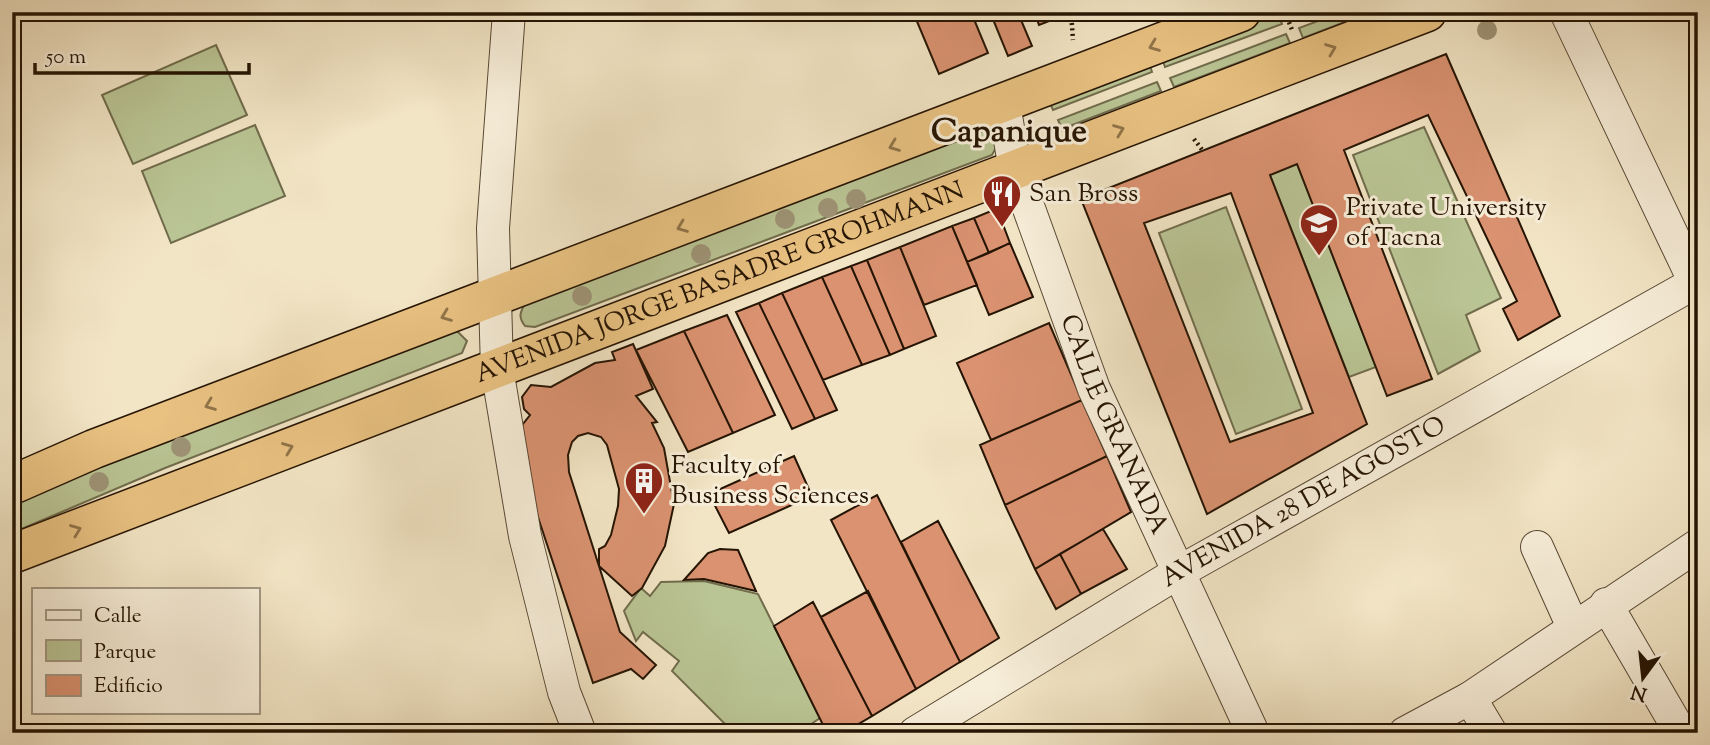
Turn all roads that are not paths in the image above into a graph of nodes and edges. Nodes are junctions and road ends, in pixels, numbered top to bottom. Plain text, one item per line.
1 (509, 12) edge
2 (1241, 12) edge
3 (1427, 12) edge
4 (1566, 12) edge
5 (1004, 104) junction
6 (1015, 170) junction
7 (1696, 285) edge
8 (494, 299) junction
9 (497, 369) junction
10 (12, 485) edge
11 (1698, 545) edge
12 (1537, 547) dead end
13 (12, 554) edge
14 (1179, 572) junction
15 (1606, 604) junction
16 (1573, 626) junction
17 (1470, 698) junction
18 (580, 733) edge
19 (915, 733) edge
20 (1253, 733) edge
21 (1405, 733) edge
22 (1491, 733) edge
23 (1681, 733) edge

1 - 8 street
2 -> 5 highway
6 -> 3 highway, AVENIDA JORGE BASADRE GROHMANN
4 - 7 street
5 - 6 street, CALLE GRANADA
5 -> 8 highway
6 - 9 highway, AVENIDA JORGE BASADRE GROHMANN
6 - 14 street, CALLE GRANADA
7 - 14 street, AVENIDA 28 DE AGOSTO
8 - 9 street
8 -> 10 highway
13 -> 9 highway, AVENIDA JORGE BASADRE GROHMANN
9 - 18 street
11 - 15 street
12 - 16 street
14 - 19 street, AVENIDA 28 DE AGOSTO
14 - 20 street, CALLE GRANADA
15 - 16 street
15 - 23 street
16 - 17 street
17 - 21 street
17 - 22 street

